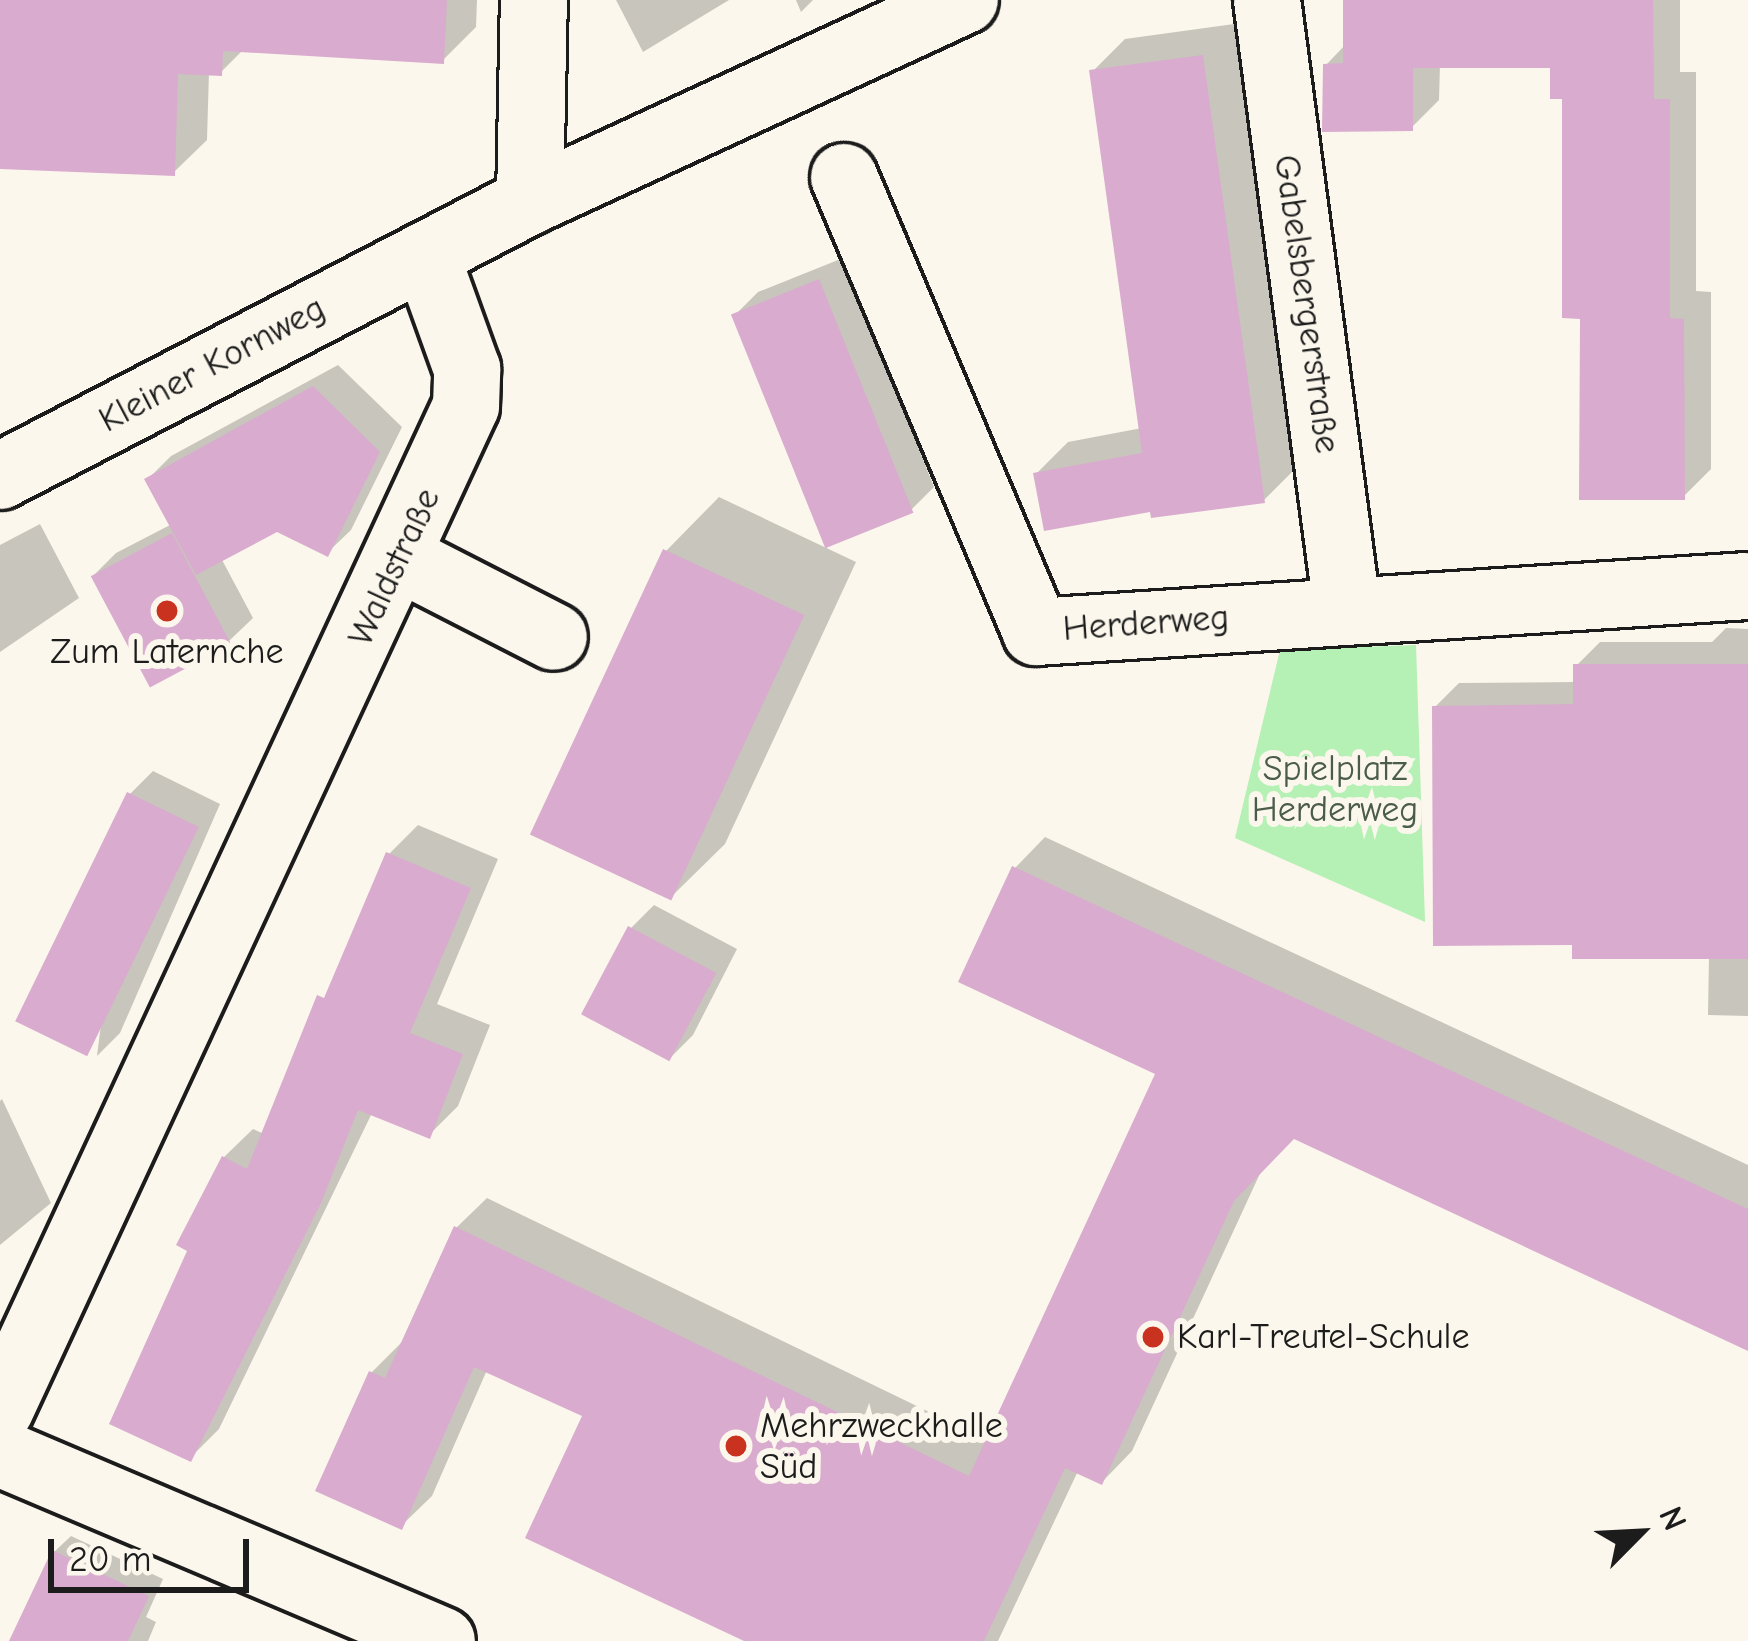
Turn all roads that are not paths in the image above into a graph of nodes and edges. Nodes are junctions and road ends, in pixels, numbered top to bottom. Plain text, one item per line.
1 (534, 0) edge
2 (965, 0) edge
3 (1267, 0) edge
4 (844, 177) dead end
5 (530, 201) junction
6 (426, 255) junction
7 (0, 476) edge
8 (398, 557) junction
9 (1748, 586) edge
10 (1347, 608) junction
11 (554, 637) dead end
12 (0, 1410) edge
13 (0, 1453) edge
14 (442, 1641) edge

1 - 5 street
2 - 5 street
3 - 10 street, Gabelsbergerstraße
4 - 10 street, Herderweg
5 - 6 street
6 - 7 street, Kleiner Kornweg
6 - 8 street, Waldstraße
8 - 11 street
8 - 12 street, Waldstraße
9 - 10 street, Herderweg
13 - 14 street

